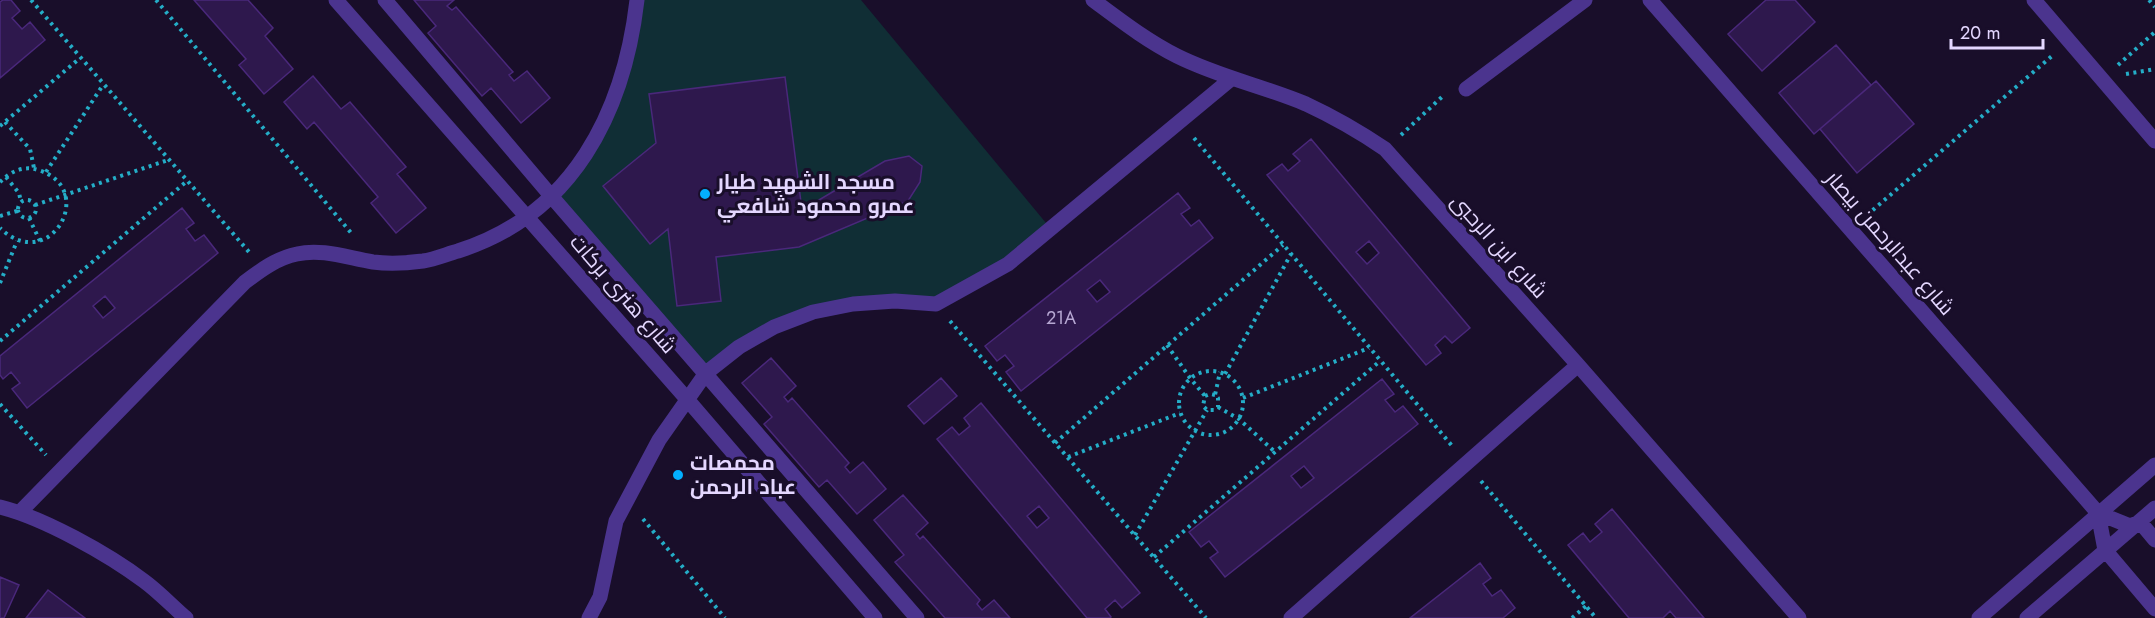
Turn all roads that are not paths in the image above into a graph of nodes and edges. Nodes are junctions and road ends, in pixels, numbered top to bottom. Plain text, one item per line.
1 (336, 0) edge
2 (385, 0) edge
3 (637, 0) edge
4 (1094, 0) edge
5 (1585, 0) edge
6 (1650, 0) edge
7 (2034, 0) edge
8 (1231, 79) junction
9 (1466, 89) dead end
10 (2155, 141) edge
11 (552, 197) junction
12 (528, 217) junction
13 (1578, 365) junction
14 (706, 373) junction
15 (686, 398) junction
16 (2155, 465) edge
17 (0, 507) edge
18 (2155, 508) edge
19 (20, 512) junction
20 (2098, 513) junction
21 (2140, 522) junction
22 (2155, 540) edge
23 (2105, 549) junction
24 (2155, 609) edge
25 (186, 618) edge
26 (589, 618) edge
27 (875, 618) edge
28 (917, 618) edge
29 (1292, 618) edge
30 (1800, 618) edge
31 (1979, 618) edge
32 (2027, 618) edge

1 - 12 street, شارع هنرى بركات
2 - 11 street, شارع هنرى بركات
3 - 11 street
4 - 8 street, شارع ابن الرحبى
5 - 9 street
6 - 20 street, شارع عبدالرحمن بيصار
7 - 10 street
8 - 13 street, شارع ابن الرحبى
8 - 14 street
11 - 12 street
11 - 14 street, شارع هنرى بركات
12 - 15 street, شارع هنرى بركات
12 - 19 street
13 - 29 street
13 - 30 street, شارع ابن الرحبى
14 - 15 street
14 - 28 street, شارع هنرى بركات
15 - 26 street
15 - 27 street, شارع هنرى بركات
16 - 20 street
17 - 19 street
18 - 21 street
19 - 25 street
20 - 21 street, شارع عبدالرحمن بيصار
20 - 23 street
20 - 31 street
21 - 22 street
21 - 23 street
23 - 24 street
23 - 32 street

